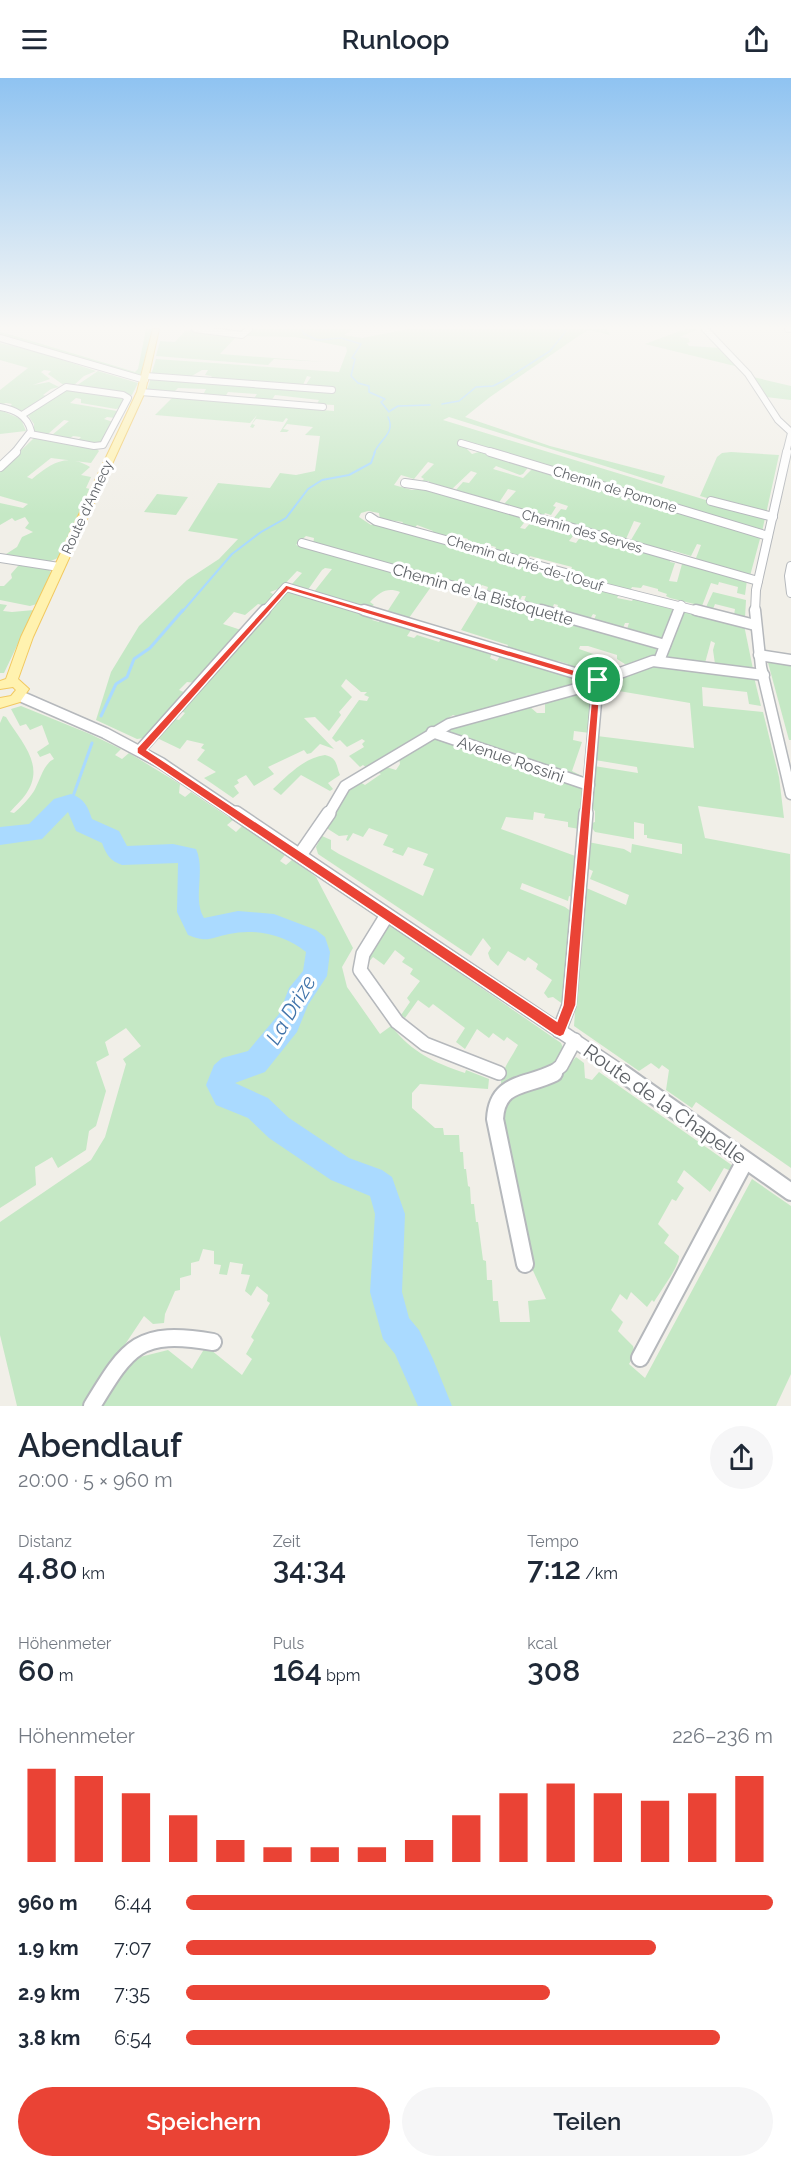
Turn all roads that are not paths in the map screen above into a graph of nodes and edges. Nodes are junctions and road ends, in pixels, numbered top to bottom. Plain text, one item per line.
1 (58, 391) edge
2 (94, 391) edge
3 (760, 391) edge
4 (141, 392) joint
5 (0, 407) edge
6 (323, 407) dead end
7 (22, 415) junction
8 (791, 432) edge
9 (30, 434) junction
10 (461, 443) dead end
11 (0, 467) edge
12 (405, 483) dead end
13 (711, 501) dead end
14 (370, 517) dead end
15 (773, 517) junction
16 (768, 536) junction
17 (302, 543) dead end
18 (0, 558) edge
19 (59, 567) junction
20 (791, 569) edge
21 (758, 581) junction
22 (791, 587) edge
23 (681, 605) junction
24 (755, 626) junction
25 (665, 645) junction
26 (759, 655) junction
27 (791, 660) edge
28 (659, 661) junction
29 (764, 675) junction
30 (598, 680) junction
31 (5, 684) edge
32 (20, 696) junction
33 (0, 703) edge
34 (432, 732) junction
35 (140, 750) junction
36 (589, 785) junction
37 (791, 794) edge
38 (300, 855) junction
39 (387, 915) junction
40 (560, 1031) junction
41 (575, 1040) junction
42 (498, 1073) dead end
43 (745, 1161) junction
44 (791, 1192) edge
45 (525, 1264) dead end
46 (213, 1342) dead end
47 (640, 1358) dead end
48 (92, 1406) edge

1 - 7 street
2 - 9 street
3 - 8 street
4 - 6 street
4 - 19 main road, Route d'Annecy
5 - 7 street
7 - 9 street
8 - 15 street
9 - 11 street
10 - 16 street, Chemin de Pomone
12 - 21 street, Chemin des Serves
13 - 15 street
14 - 23 street, Chemin du Pré-de-l'Oeuf
15 - 16 street
16 - 21 street
17 - 25 street, Chemin de la Bistoquette
18 - 19 street
19 - 31 main road, Route d'Annecy
20 - 22 street
21 - 24 street
23 - 24 street, Chemin du Pré-de-l'Oeuf
23 - 25 street
24 - 26 street
25 - 28 street
26 - 27 street
26 - 29 street
28 - 29 street
28 - 30 street
29 - 37 street
30 - 34 street
30 - 35 street
30 - 36 street
31 - 32 main road
32 - 33 main road
32 - 35 street, Route de la Chapelle
34 - 36 street, Avenue Rossini
34 - 38 street
35 - 38 street, Route de la Chapelle
36 - 40 street
38 - 39 street, Route de la Chapelle
39 - 40 street, Route de la Chapelle
39 - 42 street
40 - 41 street, Route de la Chapelle
41 - 43 street, Route de la Chapelle
41 - 45 street
43 - 44 street, Route de la Chapelle
43 - 47 street
46 - 48 street

